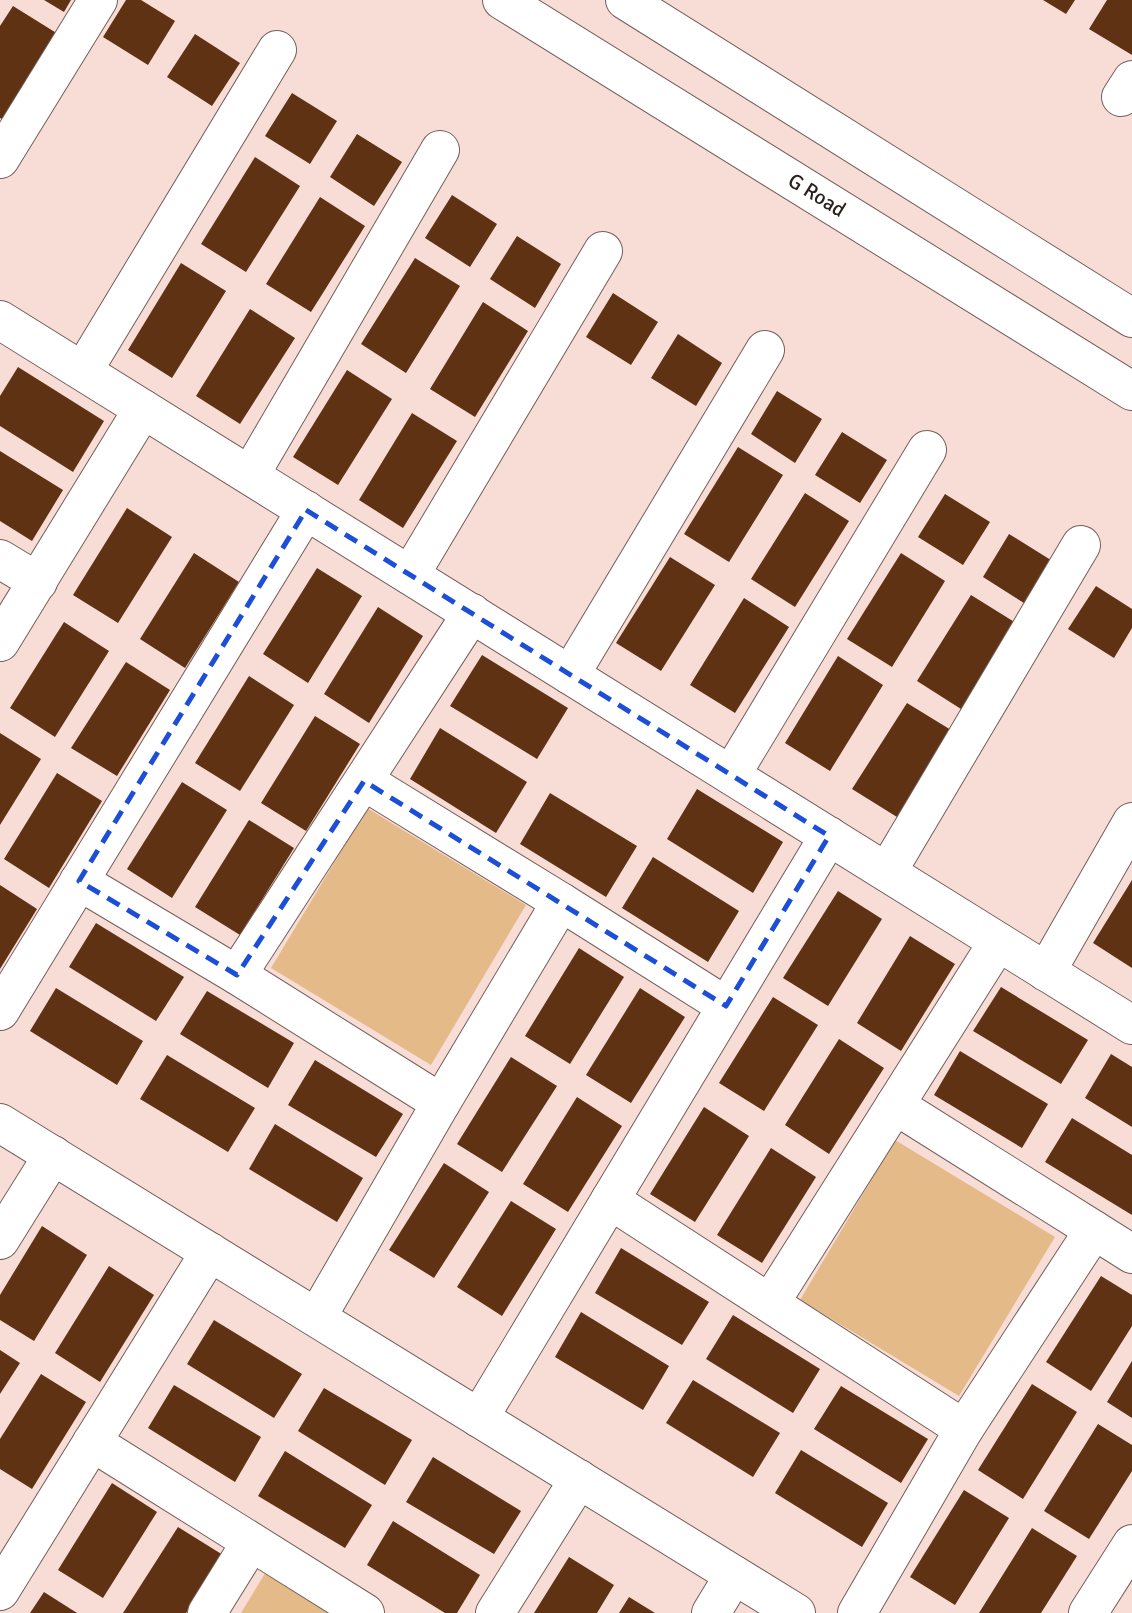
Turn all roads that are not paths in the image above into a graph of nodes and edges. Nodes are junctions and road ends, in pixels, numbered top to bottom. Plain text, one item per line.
1 (98, 0) edge
2 (502, 0) edge
3 (625, 0) edge
4 (277, 50) dead end
5 (440, 150) dead end
6 (0, 159) edge
7 (603, 251) dead end
8 (1132, 318) edge
9 (0, 320) edge
10 (765, 351) dead end
11 (83, 371) junction
12 (1132, 391) edge
13 (143, 409) junction
14 (927, 450) dead end
15 (250, 475) junction
16 (306, 510) junction
17 (1081, 545) dead end
18 (0, 559) edge
19 (410, 575) junction
20 (38, 582) junction
21 (472, 614) junction
22 (0, 642) edge
23 (570, 675) junction
24 (731, 775) junction
25 (364, 780) junction
26 (1132, 821) edge
27 (829, 836) junction
28 (887, 872) junction
29 (79, 881) junction
30 (561, 902) junction
31 (998, 942) junction
32 (1046, 972) junction
33 (237, 975) junction
34 (726, 1006) junction
35 (0, 1011) edge
36 (1132, 1026) edge
37 (441, 1103) junction
38 (895, 1105) junction
39 (0, 1123) edge
40 (53, 1155) junction
41 (610, 1200) junction
42 (1094, 1230) junction
43 (0, 1240) edge
44 (210, 1252) junction
45 (1132, 1254) edge
46 (770, 1303) junction
47 (317, 1317) junction
48 (479, 1418) junction
49 (964, 1429) junction
50 (92, 1442) junction
51 (579, 1479) junction
52 (14, 1536) edge
53 (251, 1542) junction
54 (1132, 1544) edge
55 (734, 1575) junction
56 (0, 1591) edge
57 (207, 1613) edge
58 (365, 1613) edge
59 (495, 1613) edge
60 (711, 1613) edge
61 (796, 1613) edge
62 (858, 1613) edge
63 (1088, 1613) edge

1 - 6 street
2 - 12 street, G Road
3 - 8 street
4 - 11 street
5 - 15 street
7 - 19 street
9 - 11 street
10 - 23 street
11 - 13 street
13 - 15 street
13 - 20 street
14 - 24 street
15 - 16 street
16 - 19 street
16 - 29 street
17 - 28 street
18 - 20 street
19 - 21 street
20 - 22 street
21 - 23 street
21 - 25 street
23 - 24 street
24 - 27 street
25 - 30 street
25 - 33 street
26 - 32 street
27 - 28 street
27 - 34 street
28 - 31 street
29 - 33 street
29 - 35 street
30 - 34 street
30 - 37 street
31 - 32 street
31 - 38 street
32 - 36 street
33 - 37 street
34 - 41 street
37 - 47 street
38 - 42 street
38 - 46 street
39 - 40 street
40 - 43 street
40 - 44 street
41 - 46 street
41 - 48 street
42 - 45 street
42 - 49 street
44 - 47 street
44 - 50 street
46 - 49 street
47 - 48 street
48 - 51 street
49 - 62 street
50 - 52 street
50 - 53 street
51 - 55 street
51 - 59 street
52 - 56 street
53 - 57 street
53 - 58 street
54 - 63 street
55 - 60 street
55 - 61 street

